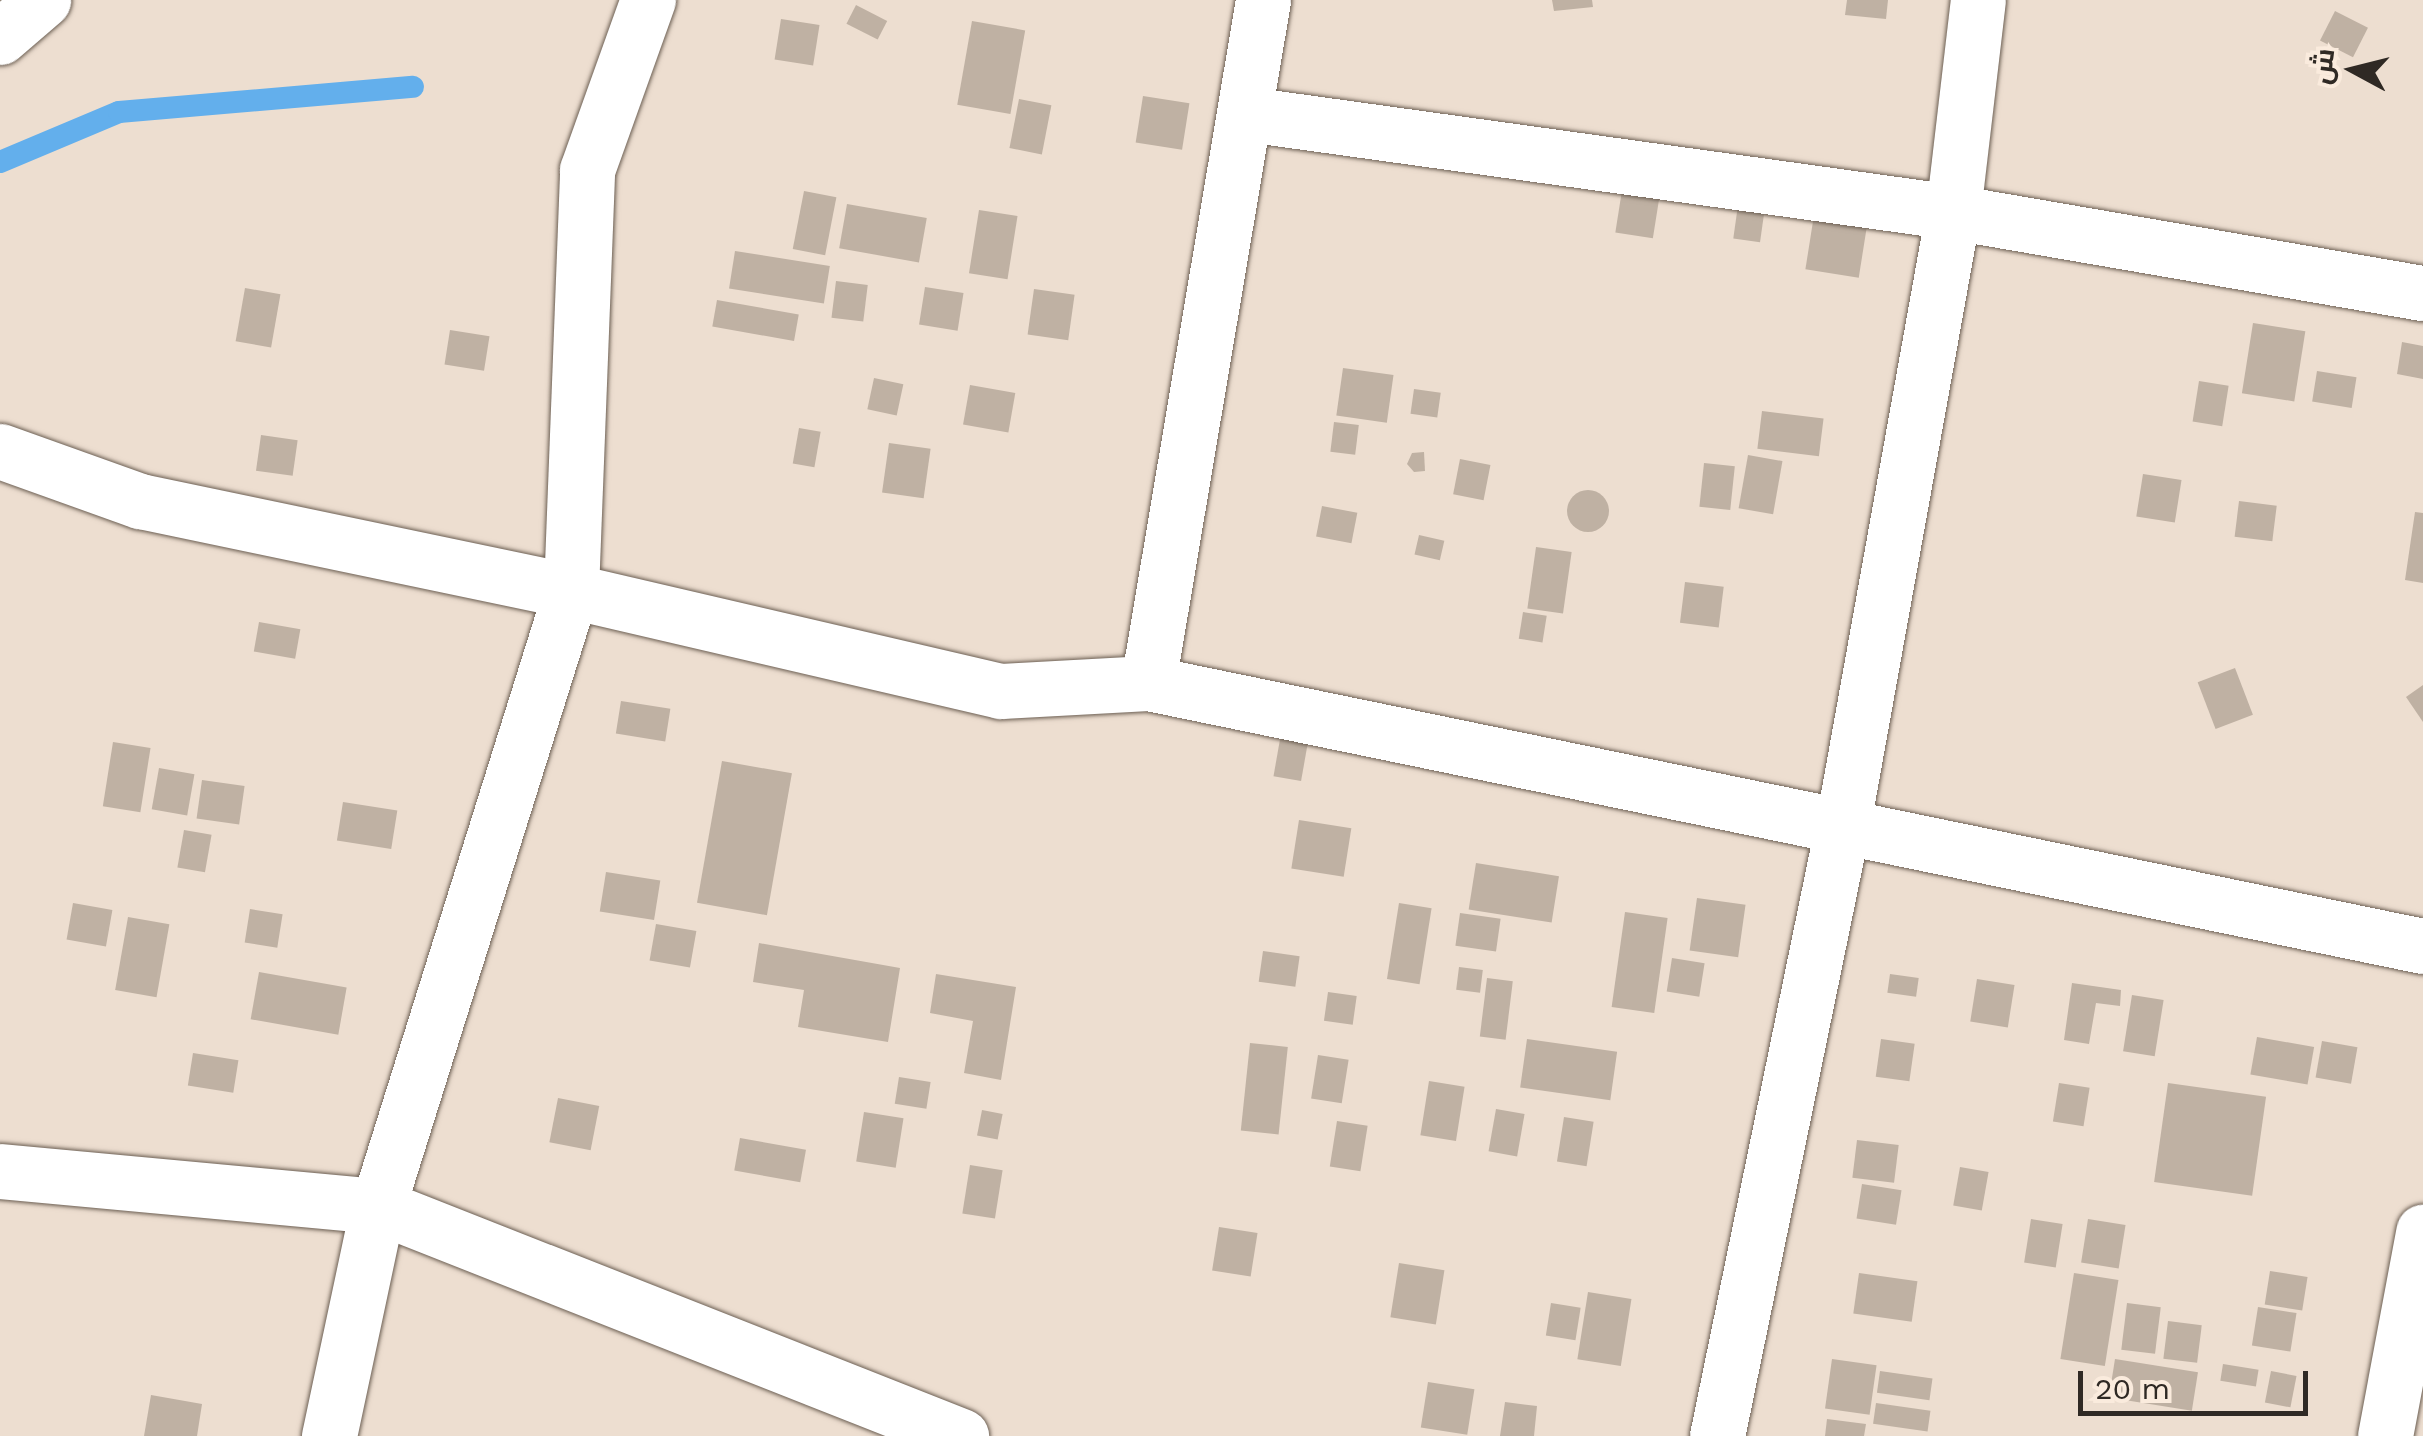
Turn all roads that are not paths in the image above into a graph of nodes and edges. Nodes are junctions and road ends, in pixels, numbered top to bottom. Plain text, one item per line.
1 (44, 0) edge
2 (648, 0) edge
3 (1263, 0) edge
4 (1978, 0) edge
5 (0, 36) edge
6 (1248, 114) junction
7 (1953, 212) junction
8 (2423, 294) edge
9 (0, 452) edge
10 (571, 590) junction
11 (1148, 683) junction
12 (1844, 823) junction
13 (2423, 946) edge
14 (0, 1171) edge
15 (378, 1206) junction
16 (2423, 1232) edge
17 (329, 1436) edge
18 (961, 1436) edge
19 (1717, 1436) edge
20 (2385, 1436) edge

1 - 5 street
2 - 10 street
3 - 6 street
4 - 7 street
6 - 7 street
6 - 11 street
7 - 8 street
7 - 12 street
9 - 10 street
10 - 11 street
10 - 15 street
11 - 12 street
12 - 13 street
12 - 19 street
14 - 15 street
15 - 17 street
15 - 18 street
16 - 20 street

